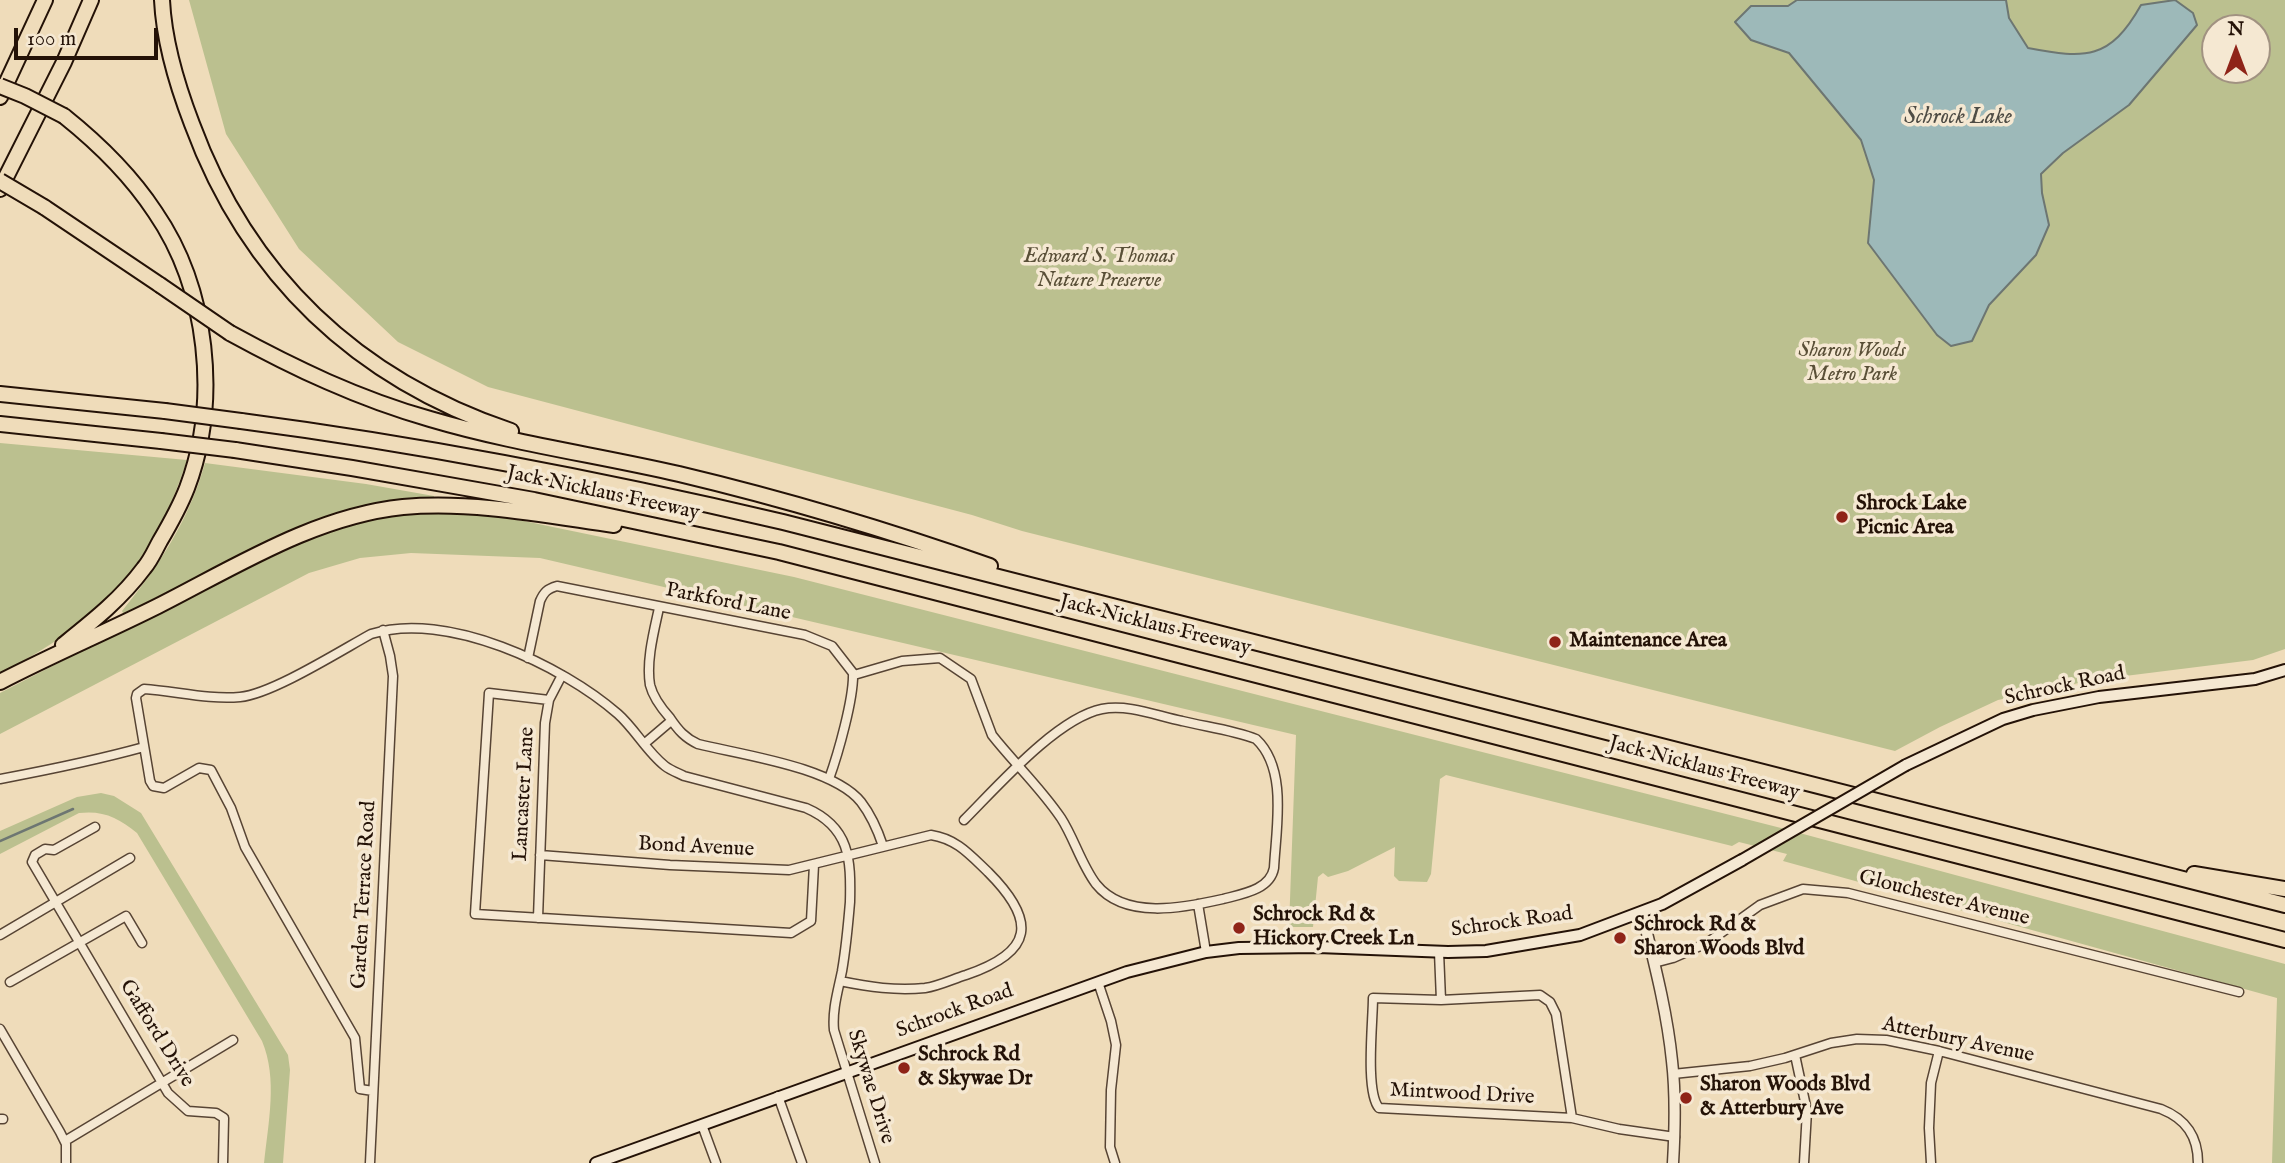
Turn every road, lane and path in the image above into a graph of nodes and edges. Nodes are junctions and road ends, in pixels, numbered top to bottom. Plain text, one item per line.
1 (45, 0) edge
2 (91, 0) edge
3 (162, 0) edge
4 (0, 86) edge
5 (0, 97) edge
6 (0, 181) edge
7 (0, 188) edge
8 (0, 394) edge
9 (0, 424) edge
10 (579, 453) junction
11 (744, 545) junction
12 (1073, 596) junction
13 (659, 608) junction
14 (383, 630) junction
15 (528, 658) junction
16 (42, 660) junction
17 (2285, 670) edge
18 (562, 675) junction
19 (854, 676) junction
20 (0, 682) edge
21 (549, 700) junction
22 (671, 721) junction
23 (645, 744) junction
24 (144, 747) junction
25 (1020, 765) junction
26 (0, 779) edge
27 (829, 779) junction
28 (964, 820) dead end
29 (96, 827) dead end
30 (883, 846) junction
31 (540, 855) junction
32 (849, 855) junction
33 (130, 858) dead end
34 (2113, 862) junction
35 (814, 865) junction
36 (2285, 889) edge
37 (55, 903) junction
38 (1198, 904) junction
39 (2285, 905) edge
40 (2182, 912) junction
41 (1642, 913) junction
42 (538, 918) junction
43 (0, 935) edge
44 (2285, 940) edge
45 (79, 943) junction
46 (142, 943) dead end
47 (2285, 946) edge
48 (1439, 951) junction
49 (1206, 952) junction
50 (1654, 963) junction
51 (840, 981) junction
52 (10, 982) dead end
53 (1098, 982) junction
54 (2239, 992) dead end
55 (1440, 1000) junction
56 (0, 1029) edge
57 (233, 1040) dead end
58 (1939, 1051) junction
59 (1795, 1055) junction
60 (846, 1072) junction
61 (1674, 1074) junction
62 (162, 1083) junction
63 (373, 1091) junction
64 (778, 1096) junction
65 (1572, 1118) junction
66 (702, 1125) junction
67 (1675, 1137) junction
68 (65, 1140) junction
69 (66, 1163) edge
70 (223, 1163) edge
71 (370, 1163) edge
72 (596, 1163) edge
73 (716, 1163) edge
74 (802, 1163) edge
75 (875, 1163) edge
76 (1115, 1163) edge
77 (1673, 1163) edge
78 (1804, 1163) edge
79 (1931, 1163) edge
80 (2198, 1163) edge

1 - 5 highway
2 - 7 highway
3 - 10 highway
4 - 16 highway, bridge
6 - 10 highway, bridge
8 - 12 highway, Jack Nicklaus Freeway, bridge
9 - 11 highway, Jack Nicklaus Freeway, bridge
10 - 12 highway
11 - 16 highway
11 - 40 highway, Jack Nicklaus Freeway
12 - 34 highway, Jack Nicklaus Freeway
13 - 15 street, Parkford Lane
13 - 19 street, Parkford Lane
13 - 22 street
14 - 15 street
14 - 24 street
14 - 63 street, Garden Terrace Road
15 - 18 street
16 - 20 highway
17 - 41 main road, Schrock Road, bridge
18 - 21 street, Lancaster Lane
18 - 23 street
19 - 25 street
19 - 27 street
21 - 31 street, Lancaster Lane
21 - 42 street
22 - 23 street
22 - 27 street
23 - 32 street
24 - 26 street
24 - 63 street
25 - 28 street
25 - 38 street
25 - 38 street
27 - 30 street
29 - 37 street, Gafford Drive
30 - 32 street
30 - 51 street
31 - 35 street, Bond Avenue
31 - 42 street, Lancaster Lane
32 - 35 street, Bond Avenue
32 - 51 street, Skywae Drive
33 - 37 street
34 - 36 highway
34 - 39 highway, Jack Nicklaus Freeway
35 - 42 street
37 - 43 street
37 - 45 street, Gafford Drive
38 - 49 street
40 - 44 highway, Jack Nicklaus Freeway
40 - 47 highway
41 - 48 main road, Schrock Road
41 - 50 street
45 - 46 street
45 - 52 street
45 - 62 street, Gafford Drive
48 - 49 main road, Schrock Road
48 - 55 street
49 - 53 main road, Schrock Road
50 - 54 street, Glouchester Avenue
50 - 61 street
51 - 60 street, Skywae Drive
53 - 60 main road, Schrock Road
53 - 76 street
55 - 65 street
55 - 65 street, Mintwood Drive
56 - 68 street
57 - 62 street
58 - 59 street, Atterbury Avenue
58 - 79 street
58 - 80 street, Atterbury Avenue
59 - 61 street, Atterbury Avenue
59 - 78 street
60 - 64 main road, Schrock Road
60 - 75 street, Skywae Drive
61 - 67 street
62 - 68 street
62 - 70 street, Gafford Drive
63 - 71 street, Garden Terrace Road
64 - 66 main road, Schrock Road
64 - 74 street
65 - 67 street
66 - 72 main road, Schrock Road
66 - 73 street
67 - 77 street
68 - 69 street

